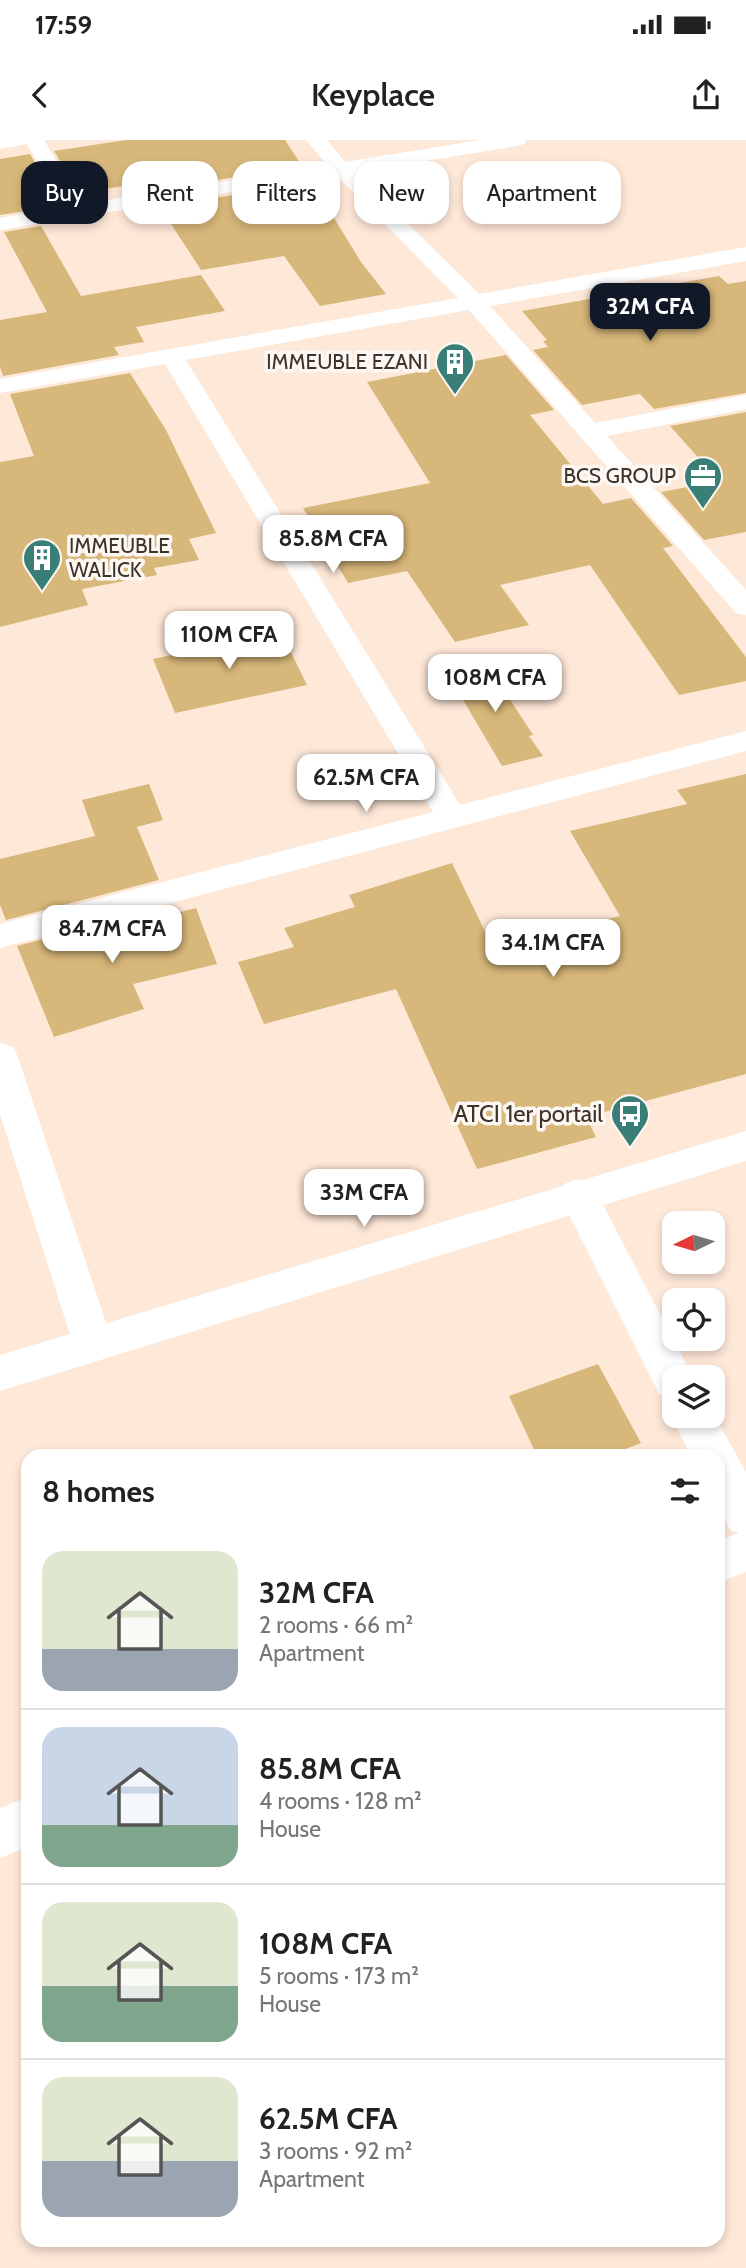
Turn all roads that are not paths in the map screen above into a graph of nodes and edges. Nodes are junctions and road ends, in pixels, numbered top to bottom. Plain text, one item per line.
1 (20, 140) edge
2 (34, 140) edge
3 (316, 140) edge
4 (517, 140) edge
5 (0, 143) edge
6 (46, 161) edge
7 (334, 161) edge
8 (340, 168) joint
9 (232, 186) edge
10 (108, 207) edge
11 (21, 221) edge
12 (0, 224) edge
13 (746, 254) edge
14 (473, 301) junction
15 (172, 356) junction
16 (0, 386) edge
17 (746, 402) edge
18 (588, 432) junction
19 (746, 607) edge
20 (746, 741) edge
21 (453, 819) junction
22 (0, 936) edge
23 (0, 1057) edge
24 (746, 1146) edge
25 (578, 1195) junction
26 (93, 1345) junction
27 (666, 1365) edge
28 (0, 1373) edge
29 (699, 1428) edge
30 (710, 1449) edge
31 (725, 1475) edge
32 (746, 1515) edge
33 (746, 1551) edge
34 (725, 1559) edge
35 (21, 1824) edge
36 (0, 1832) edge

1 - 5 street
2 - 6 street
3 - 7 street
4 - 8 street
8 - 14 street
9 - 10 street
11 - 12 street
13 - 14 street
14 - 15 street
14 - 18 street
15 - 16 street
15 - 21 street
17 - 18 street
18 - 19 street
20 - 21 street
21 - 22 street
23 - 26 street
24 - 25 street
25 - 26 street
25 - 27 street
26 - 28 street
29 - 30 street
31 - 32 street
33 - 34 street
35 - 36 street

